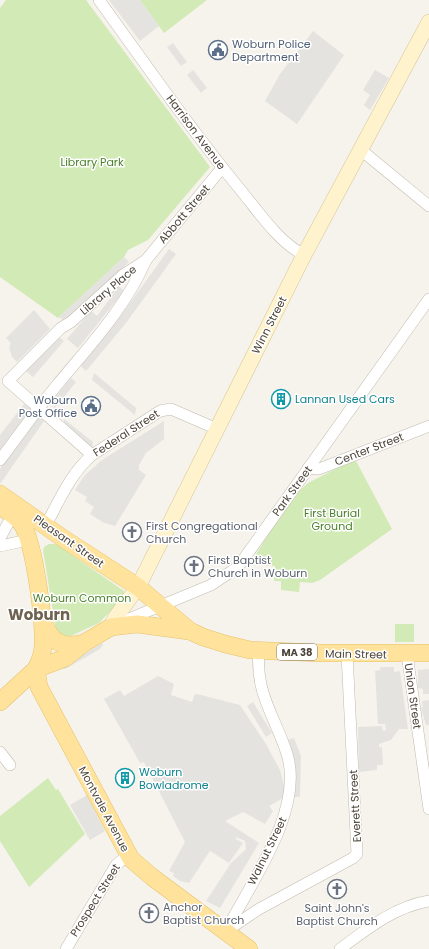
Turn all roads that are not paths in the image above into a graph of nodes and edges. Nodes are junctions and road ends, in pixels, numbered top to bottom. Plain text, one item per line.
1 (99, 0) edge
2 (429, 22) edge
3 (361, 150) junction
4 (222, 168) junction
5 (429, 204) edge
6 (304, 255) junction
7 (146, 260) junction
8 (429, 299) edge
9 (38, 408) junction
10 (429, 426) edge
11 (217, 429) junction
12 (92, 454) junction
13 (0, 460) edge
14 (308, 468) junction
15 (0, 494) edge
16 (6, 510) edge
17 (46, 525) junction
18 (0, 538) edge
19 (64, 539) junction
20 (28, 540) junction
21 (0, 546) edge
22 (138, 587) junction
23 (160, 606) junction
24 (42, 618) junction
25 (111, 627) junction
26 (190, 631) junction
27 (84, 643) junction
28 (259, 650) junction
29 (429, 653) edge
30 (347, 654) junction
31 (407, 654) junction
32 (36, 669) junction
33 (0, 702) edge
34 (0, 752) edge
35 (10, 765) dead end
36 (429, 809) edge
37 (128, 856) junction
38 (429, 901) edge
39 (226, 931) junction
40 (66, 949) edge
41 (249, 949) edge
42 (340, 949) edge

1 - 4 street, Harrison Avenue
2 - 3 main road, Winn Street
3 - 5 street
3 - 6 main road, Winn Street
4 - 6 street, Harrison Avenue
4 - 7 street, Abbott Street
6 - 11 main road, Winn Street
7 - 9 street, Library Place
7 - 9 street, Library Place
8 - 14 street, Park Street
9 - 12 street
9 - 13 street
10 - 14 street, Center Street
11 - 12 street, Federal Street
11 - 22 main road, Winn Street
12 - 17 street, Federal Street
14 - 23 street, Park Street
15 - 17 main road, Pleasant Street
16 - 18 street
16 - 20 main road, Pleasant Street
17 - 19 main road, Pleasant Street
19 - 20 main road, MA 38
19 - 22 main road, Pleasant Street / MA 38
20 - 21 street
20 - 24 main road, MA 38
22 - 23 main road, Main Street / MA 38
22 - 25 main road, Winn Street
23 - 25 street, Park Street
23 - 26 main road, Main Street / MA 38
24 - 27 main road
24 - 32 main road, MA 38
25 - 26 main road, Main Street / MA 38
25 - 27 main road, Main Street / MA 38
26 - 28 main road, Main Street / MA 38
27 - 32 main road, Main Street / MA 38
28 - 30 main road, Main Street / MA 38
28 - 39 street, Walnut Street
29 - 31 main road, Main Street / MA 38
30 - 31 main road, Main Street / MA 38
30 - 39 street, Everett Street
31 - 36 street, Union Street
32 - 33 main road, Main Street / MA 38
32 - 37 main road, Montvale Avenue
34 - 35 street
37 - 39 main road, Montvale Avenue
37 - 40 street, Prospect Street
38 - 42 street
39 - 41 main road, Montvale Avenue

